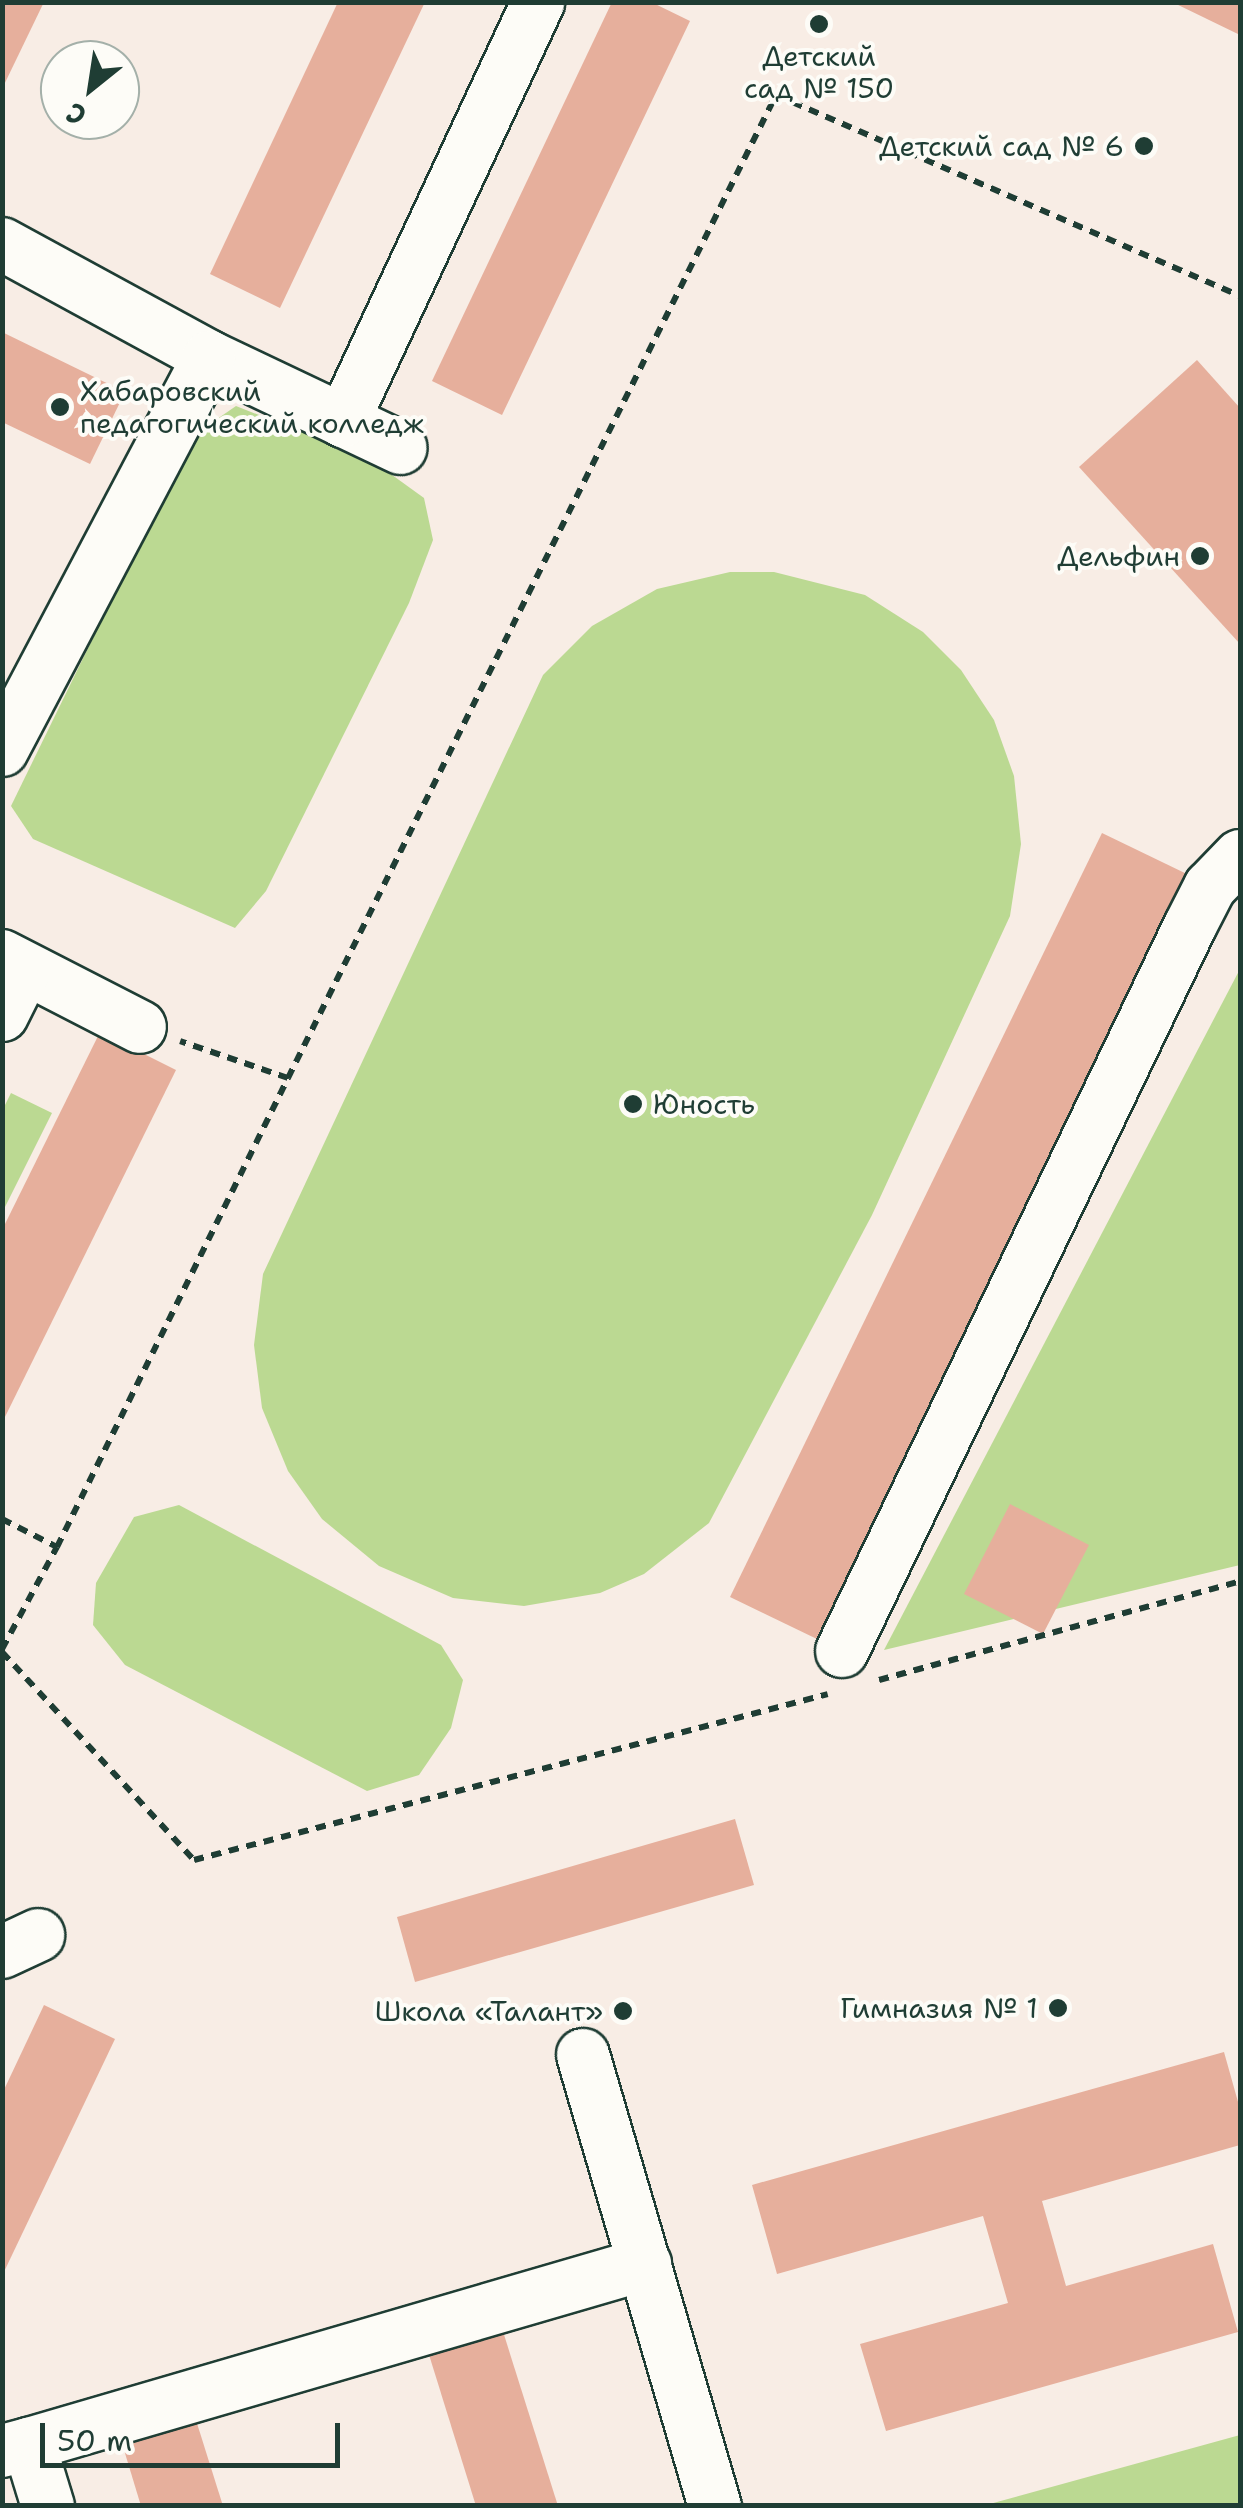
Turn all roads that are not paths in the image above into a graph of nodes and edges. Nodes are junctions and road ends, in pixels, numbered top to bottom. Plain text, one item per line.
1 (538, 2) edge
2 (2, 244) edge
3 (209, 356) junction
4 (344, 421) junction
5 (401, 448) dead end
6 (2, 750) edge
7 (1240, 856) edge
8 (14, 962) edge
9 (2, 1016) edge
10 (140, 1027) road end
11 (852, 1674) road end
12 (583, 2055) dead end
13 (645, 2264) junction
14 (16, 2448) edge
15 (48, 2506) edge
16 (715, 2506) edge

1 - 4 lane
2 - 3 lane
3 - 4 lane
3 - 6 lane
4 - 5 lane
7 - 11 lane
8 - 9 lane
8 - 10 lane
12 - 13 lane
13 - 14 lane
13 - 16 lane
14 - 15 lane

